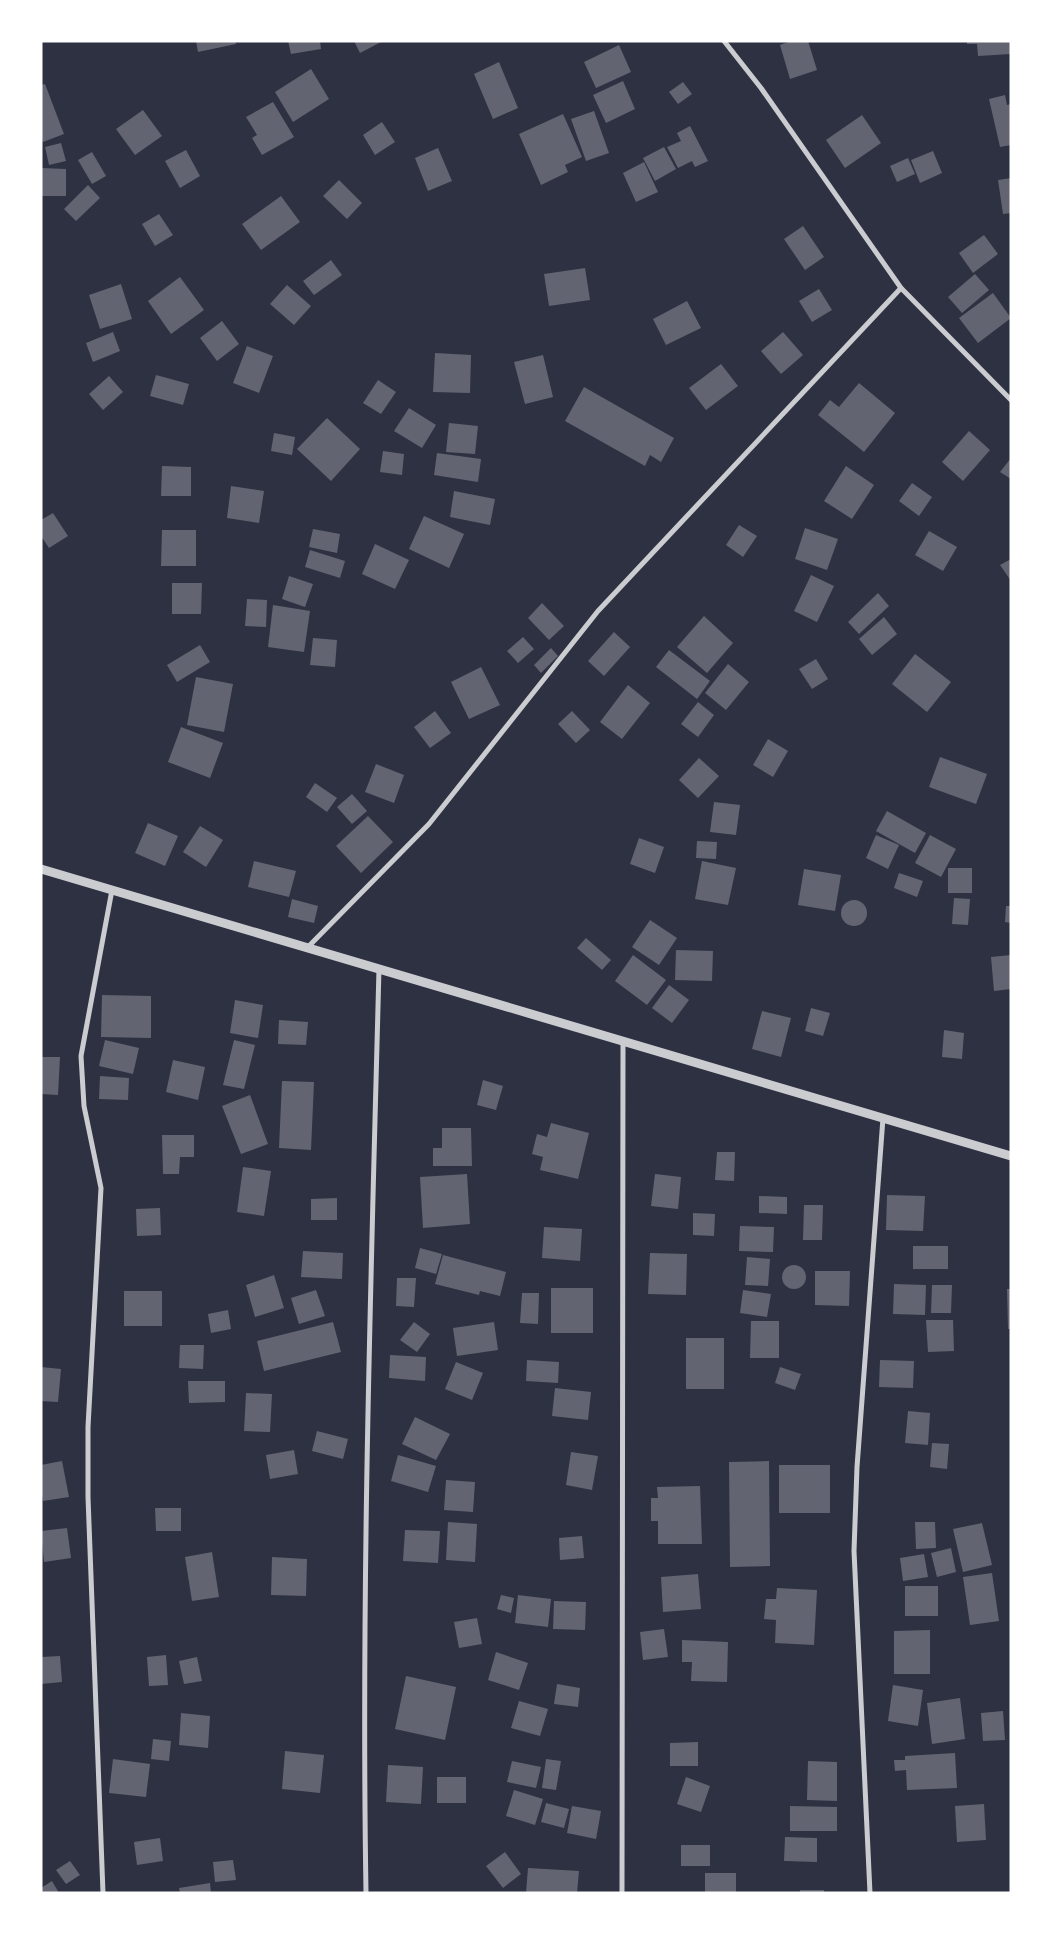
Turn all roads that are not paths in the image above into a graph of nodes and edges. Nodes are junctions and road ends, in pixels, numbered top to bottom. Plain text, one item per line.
1 (724, 41) edge
2 (901, 288) junction
3 (1011, 400) edge
4 (41, 869) edge
5 (112, 890) junction
6 (307, 948) junction
7 (379, 969) junction
8 (623, 1041) junction
9 (883, 1118) junction
10 (1011, 1156) edge
11 (103, 1893) edge
12 (366, 1893) edge
13 (622, 1893) edge
14 (870, 1893) edge

1 - 2 street
2 - 3 street
2 - 6 street
4 - 5 street
5 - 6 street
5 - 11 street
6 - 7 street
7 - 8 street
7 - 12 street
8 - 9 street
8 - 13 street
9 - 10 street
9 - 14 street

